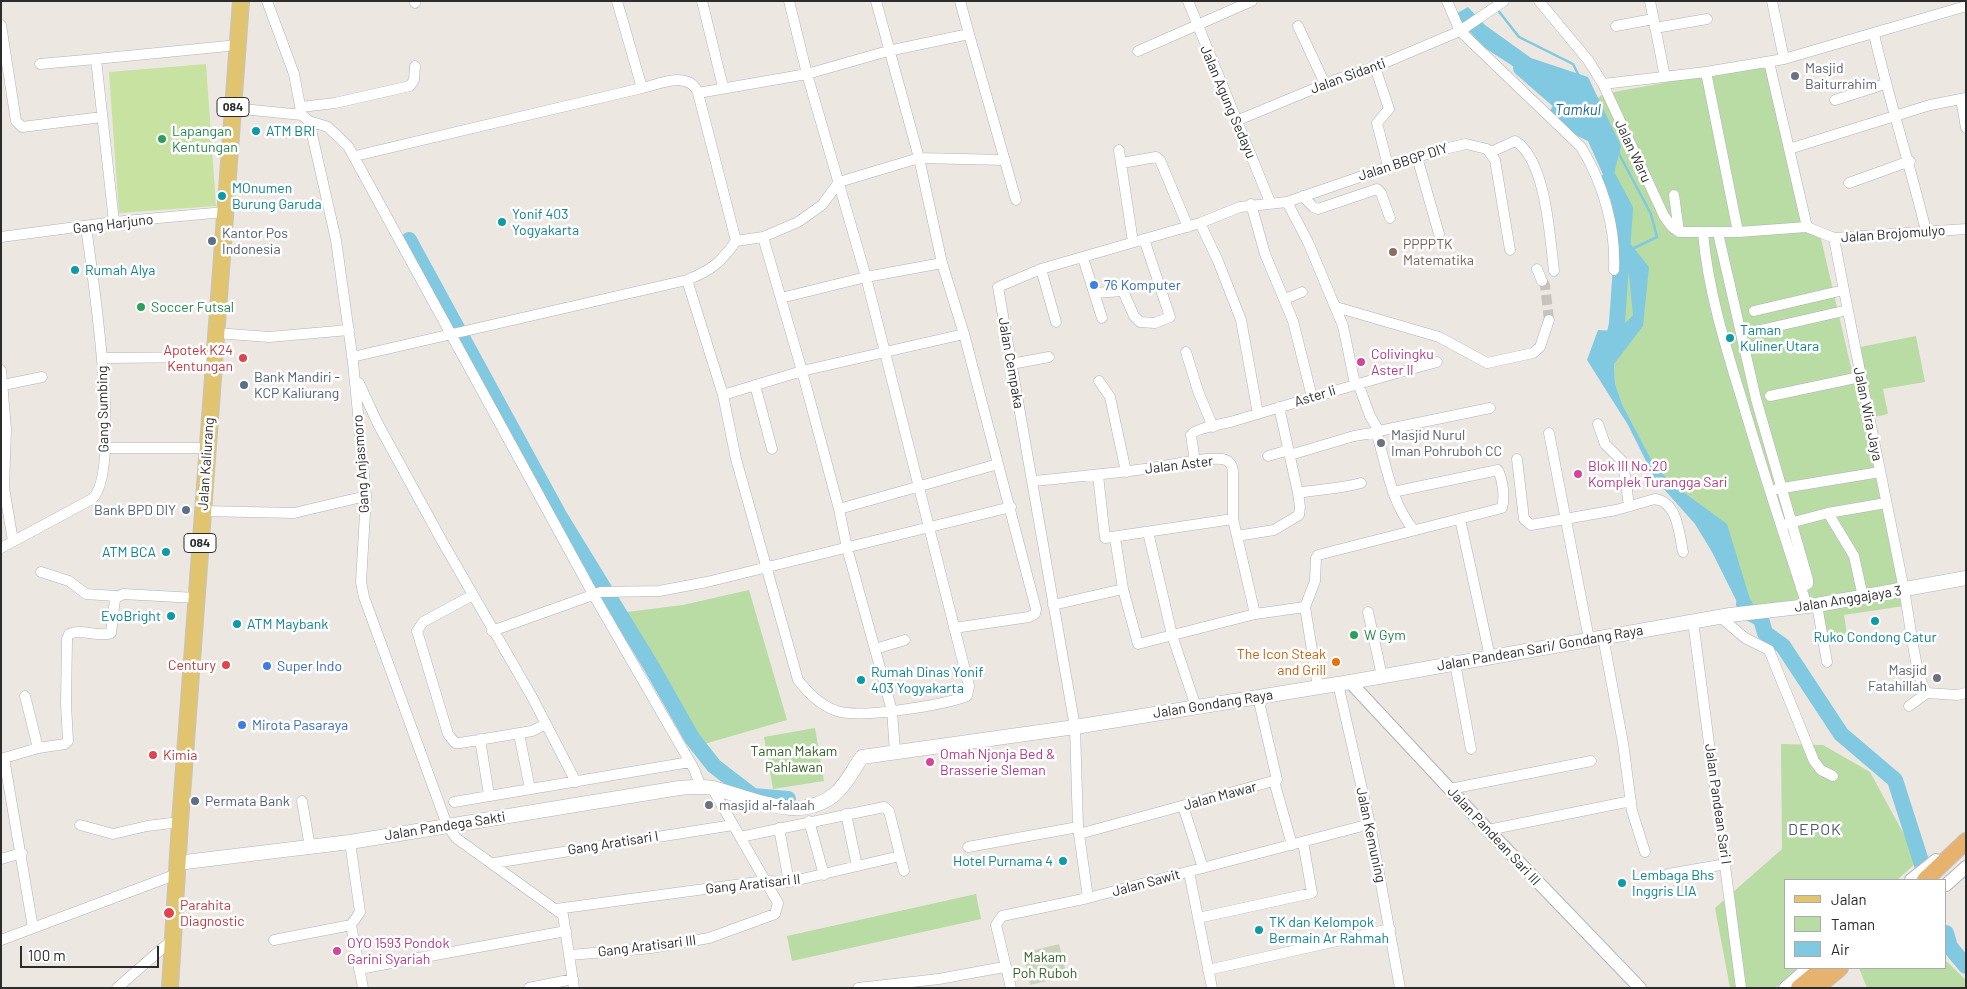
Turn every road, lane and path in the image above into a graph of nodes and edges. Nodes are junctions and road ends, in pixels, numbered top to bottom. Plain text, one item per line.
1 (241, 1) edge
2 (267, 1) edge
3 (617, 1) edge
4 (702, 1) edge
5 (789, 1) edge
6 (876, 1) edge
7 (960, 1) edge
8 (1188, 1) edge
9 (1252, 1) edge
10 (1447, 1) edge
11 (1504, 1) edge
12 (1539, 1) edge
13 (1650, 1) edge
14 (1772, 1) edge
15 (1966, 6) edge
16 (1707, 19) dead end
17 (1654, 24) junction
18 (1, 25) edge
19 (1196, 26) junction
20 (1298, 26) dead end
21 (1616, 26) dead end
22 (1462, 30) junction
23 (968, 34) junction
24 (1874, 34) junction
25 (238, 45) junction
26 (888, 51) junction
27 (1138, 51) dead end
28 (1784, 59) junction
29 (96, 60) junction
30 (1769, 62) junction
31 (40, 64) dead end
32 (415, 66) dead end
33 (1375, 68) junction
34 (1706, 72) junction
35 (807, 74) junction
36 (1665, 77) junction
37 (1325, 84) junction
38 (1603, 84) junction
39 (1885, 84) junction
40 (723, 87) junction
41 (642, 88) junction
42 (698, 93) junction
43 (1963, 99) edge
44 (1835, 100) dead end
45 (233, 108) junction
46 (304, 114) junction
47 (102, 117) junction
48 (1895, 117) junction
49 (1236, 122) junction
50 (1966, 128) edge
51 (1789, 149) junction
52 (1120, 150) dead end
53 (1491, 152) junction
54 (355, 156) junction
55 (1417, 157) junction
56 (919, 158) junction
57 (1005, 160) junction
58 (1910, 162) junction
59 (1122, 164) junction
60 (1388, 166) junction
61 (839, 182) junction
62 (1849, 183) dead end
63 (1674, 195) dead end
64 (1303, 196) junction
65 (1016, 200) dead end
66 (1278, 202) junction
67 (1251, 204) junction
68 (225, 212) junction
69 (1390, 218) dead end
70 (114, 222) junction
71 (1200, 223) junction
72 (86, 227) junction
73 (1188, 227) junction
74 (1807, 227) junction
75 (1966, 228) edge
76 (1926, 231) junction
77 (1679, 232) junction
78 (1718, 232) junction
79 (1738, 232) junction
80 (1703, 233) junction
81 (1439, 234) dead end
82 (1, 237) edge
83 (763, 237) junction
84 (1834, 238) junction
85 (1144, 239) junction
86 (736, 241) junction
87 (1134, 242) junction
88 (1510, 250) dead end
89 (1083, 258) junction
90 (942, 263) junction
91 (1041, 269) junction
92 (1537, 269) dead end
93 (1614, 270) dead end
94 (1554, 271) dead end
95 (866, 277) junction
96 (687, 280) junction
97 (1542, 281) tunnel mouth
98 (1844, 290) junction
99 (1302, 292) dead end
100 (1094, 293) junction
101 (781, 298) junction
102 (1285, 300) junction
103 (1336, 307) junction
104 (1848, 310) junction
105 (1754, 311) dead end
106 (1102, 318) dead end
107 (1549, 320) tunnel mouth
108 (1056, 322) dead end
109 (1738, 322) junction
110 (1720, 327) junction
111 (349, 330) junction
112 (1756, 331) dead end
113 (216, 333) junction
114 (452, 334) junction
115 (964, 334) junction
116 (1186, 352) dead end
117 (885, 353) junction
118 (215, 357) junction
119 (352, 357) junction
120 (1049, 357) dead end
121 (102, 358) junction
122 (1437, 362) dead end
123 (1011, 364) junction
124 (1, 370) edge
125 (354, 371) junction
126 (802, 371) junction
127 (42, 377) dead end
128 (1860, 377) junction
129 (1099, 381) dead end
130 (1357, 383) junction
131 (3, 385) junction
132 (755, 385) junction
133 (723, 396) junction
134 (1770, 396) dead end
135 (1312, 397) junction
136 (1756, 399) junction
137 (1742, 401) junction
138 (1279, 407) junction
139 (1490, 408) dead end
140 (1258, 414) junction
141 (1598, 424) dead end
142 (1213, 427) junction
143 (4, 429) edge
144 (1378, 431) junction
145 (1549, 433) dead end
146 (1767, 442) junction
147 (1756, 446) junction
148 (105, 448) junction
149 (208, 448) junction
150 (772, 449) dead end
151 (1290, 453) junction
152 (1268, 456) dead end
153 (1517, 459) dead end
154 (1195, 462) junction
155 (998, 464) junction
156 (1126, 472) junction
157 (1880, 472) junction
158 (1098, 474) junction
159 (1034, 481) junction
160 (1361, 483) dead end
161 (918, 485) junction
162 (1782, 488) junction
163 (1769, 490) junction
164 (1393, 492) junction
165 (1298, 493) junction
166 (366, 496) junction
167 (1886, 503) junction
168 (1629, 506) junction
169 (1011, 508) junction
170 (839, 509) junction
171 (203, 511) junction
172 (1828, 513) junction
173 (1233, 519) junction
174 (1460, 519) junction
175 (1566, 520) junction
176 (1793, 522) junction
177 (1780, 525) junction
178 (929, 528) junction
179 (1414, 530) junction
180 (1148, 532) junction
181 (1237, 536) junction
182 (1114, 538) junction
183 (13, 541) junction
184 (1, 548) edge
185 (847, 548) junction
186 (1683, 552) dead end
187 (768, 566) junction
188 (41, 572) dead end
189 (1966, 578) edge
190 (1801, 588) junction
191 (1123, 589) junction
192 (1904, 591) junction
193 (597, 593) junction
194 (473, 595) junction
195 (116, 596) junction
196 (196, 598) junction
197 (1863, 598) junction
198 (1053, 605) junction
199 (1812, 606) junction
200 (1305, 607) junction
201 (1368, 612) dead end
202 (1255, 614) junction
203 (1724, 615) junction
204 (1693, 621) junction
205 (954, 628) junction
206 (492, 631) junction
207 (1172, 635) junction
208 (1596, 638) junction
209 (905, 640) dead end
210 (875, 650) junction
211 (1490, 657) junction
212 (1827, 662) dead end
213 (1455, 663) junction
214 (1382, 676) junction
215 (1344, 683) junction
216 (1318, 687) junction
217 (1927, 693) junction
218 (1966, 693) edge
219 (25, 696) dead end
220 (1258, 697) junction
221 (1910, 706) dead end
222 (1196, 707) junction
223 (892, 711) junction
224 (546, 724) junction
225 (1075, 727) junction
226 (519, 734) junction
227 (480, 740) junction
228 (38, 748) junction
229 (1471, 749) dead end
230 (895, 752) junction
231 (3, 758) edge
232 (1591, 761) dead end
233 (690, 762) junction
234 (1833, 776) dead end
235 (1274, 781) junction
236 (576, 782) junction
237 (706, 788) junction
238 (530, 789) junction
239 (1450, 789) junction
240 (489, 796) junction
241 (302, 801) dead end
242 (1631, 801) junction
243 (454, 802) dead end
244 (1183, 806) junction
245 (846, 814) junction
246 (809, 821) junction
247 (180, 822) junction
248 (1370, 824) junction
249 (80, 825) dead end
250 (447, 825) junction
251 (733, 825) junction
252 (779, 828) junction
253 (1488, 830) junction
254 (1079, 831) junction
255 (740, 837) junction
256 (1966, 841) edge
257 (350, 842) junction
258 (1303, 842) junction
259 (1292, 845) junction
260 (310, 847) junction
261 (968, 847) dead end
262 (1644, 852) dead end
263 (22, 854) junction
264 (900, 856) junction
265 (1, 859) edge
266 (1958, 862) edge
267 (494, 863) junction
268 (1726, 864) junction
269 (857, 866) junction
270 (1203, 868) junction
271 (177, 869) junction
272 (904, 871) dead end
273 (1188, 872) junction
274 (1668, 874) dead end
275 (824, 875) junction
276 (1917, 879) edge
277 (1941, 879) edge
278 (765, 881) junction
279 (789, 882) junction
280 (1947, 883) edge
281 (1088, 898) junction
282 (556, 909) junction
283 (1198, 918) junction
284 (352, 925) junction
285 (33, 928) junction
286 (1390, 929) junction
287 (566, 931) junction
288 (173, 939) junction
289 (1, 940) edge
290 (274, 940) dead end
291 (570, 955) junction
292 (1004, 967) junction
293 (359, 969) junction
294 (1807, 969) edge
295 (1822, 969) edge
296 (1839, 969) edge
297 (1849, 969) edge
298 (1208, 970) junction
299 (573, 983) edge
300 (117, 988) edge
301 (170, 988) edge
302 (363, 988) edge
303 (529, 988) edge
304 (858, 988) edge
305 (1011, 988) edge
306 (1212, 988) edge
307 (1400, 988) edge
308 (1640, 988) edge
309 (1741, 988) edge
310 (1785, 988) edge
311 (1799, 988) edge
312 (1816, 988) edge
313 (1827, 988) edge

1 - 25 main road, Jalan Kaliurang / 084
2 - 46 street, Gang Anjasmoro
3 - 41 street
4 - 40 street
5 - 35 street
6 - 26 street
7 - 23 street
8 - 19 street, Jalan Agung Sedayu
9 - 19 street
10 - 22 street
11 - 22 street, Jalan Sidanti
12 - 38 street, Jalan Waru
13 - 17 street
14 - 28 street
15 - 24 street
16 - 17 street
17 - 21 street
17 - 36 street
18 - 47 street
19 - 27 street
19 - 49 street, Jalan Agung Sedayu
20 - 37 street
22 - 33 street, Jalan Sidanti
22 - 93 street
23 - 26 street
23 - 57 street
24 - 28 street
24 - 39 street
25 - 29 street
25 - 45 main road, Jalan Kaliurang / 084
26 - 35 street
26 - 56 street
28 - 30 street
29 - 31 street
29 - 47 street
30 - 34 street
30 - 51 street
32 - 46 street
33 - 37 street, Jalan Sidanti
33 - 60 street
34 - 36 street
34 - 79 street
35 - 40 street
35 - 61 street
36 - 38 street
37 - 49 street, Jalan Sidanti
38 - 77 street, Jalan Waru
39 - 44 street
39 - 48 street
40 - 42 street
41 - 42 street
41 - 54 street
42 - 86 street
43 - 48 street
43 - 50 street
45 - 46 street
45 - 68 main road, Jalan Kaliurang / 084
46 - 54 street
46 - 111 street, Gang Anjasmoro
47 - 70 street
48 - 51 street
48 - 58 street
49 - 66 street, Jalan Agung Sedayu
51 - 74 street
52 - 59 street
53 - 55 street, Jalan BBGP DIY
53 - 88 street
53 - 94 street
54 - 114 street
55 - 60 street, Jalan BBGP DIY
55 - 81 street
56 - 57 street
56 - 61 street
56 - 90 street
57 - 65 street
58 - 62 street
58 - 76 street
59 - 73 street
59 - 87 street
60 - 64 street, Jalan BBGP DIY
61 - 83 street
61 - 95 street
63 - 77 street
64 - 66 street, Jalan BBGP DIY
64 - 69 street
66 - 67 street, Jalan Cempaka
66 - 103 street, Jalan Agung Sedayu
67 - 71 street, Jalan Cempaka
67 - 102 street
68 - 70 street, Gang Harjuno
68 - 113 main road, Jalan Kaliurang / 084
70 - 72 street, Gang Harjuno
71 - 73 street, Jalan Cempaka
71 - 140 street
72 - 82 street, Gang Harjuno
72 - 121 street, Gang Sumbing
73 - 85 street, Jalan Cempaka
74 - 79 street, Jalan Brojomulyo
74 - 84 street, Jalan Brojomulyo
75 - 76 street, Jalan Brojomulyo
76 - 84 street, Jalan Brojomulyo
77 - 80 street
78 - 79 street, Jalan Brojomulyo
78 - 80 street, Jalan Brojomulyo
78 - 109 street
80 - 110 street
83 - 86 street
83 - 101 street
84 - 98 street, Jalan Wira Jaya
85 - 87 street, Jalan Cempaka
85 - 100 street
86 - 96 street
87 - 89 street, Jalan Cempaka
89 - 91 street, Jalan Cempaka
89 - 100 street
90 - 95 street
90 - 115 street
91 - 108 street
91 - 123 street, Jalan Cempaka
92 - 97 street
95 - 101 street
95 - 117 street
96 - 114 street
96 - 133 street
98 - 104 street, Jalan Wira Jaya
98 - 105 street
99 - 102 street
100 - 106 street
101 - 126 street
102 - 135 street
103 - 107 street
103 - 130 street, Jalan Agung Sedayu
104 - 112 street
104 - 128 street, Jalan Wira Jaya
109 - 110 street
109 - 136 street
110 - 137 street
111 - 113 street
111 - 119 street, Gang Anjasmoro
113 - 118 main road, Jalan Kaliurang / 084
114 - 119 street
114 - 193 street
115 - 117 street
115 - 155 street
116 - 142 street
117 - 126 street
117 - 161 street
118 - 121 street
118 - 149 main road, Jalan Kaliurang / 084
119 - 125 street, Gang Anjasmoro
120 - 123 street
121 - 148 street, Gang Sumbing
122 - 130 street, Aster Ii
123 - 159 street, Jalan Cempaka
124 - 131 street
125 - 166 street, Gang Anjasmoro
125 - 194 street
126 - 132 street
126 - 170 street
127 - 131 street
128 - 134 street
128 - 157 street, Jalan Wira Jaya
129 - 156 street
130 - 135 street, Aster Ii
130 - 144 street, Jalan Agung Sedayu
131 - 143 street
132 - 133 street
132 - 150 street
133 - 187 street
135 - 138 street, Aster Ii
136 - 137 street
136 - 146 street
137 - 147 street
138 - 140 street, Aster Ii
138 - 151 street
139 - 144 street
140 - 142 street, Aster Ii
141 - 168 street
142 - 154 street, Aster Ii
143 - 183 street
144 - 151 street
144 - 164 street, Jalan Agung Sedayu
145 - 175 street
146 - 147 street
146 - 162 street
147 - 163 street
148 - 149 street
148 - 183 street, Gang Sumbing
149 - 171 main road, Jalan Kaliurang / 084
151 - 152 street
151 - 165 street
153 - 175 street
154 - 156 street, Jalan Aster
154 - 173 street, Jalan Aster
155 - 161 street
155 - 169 street
156 - 158 street, Jalan Aster
157 - 162 street
157 - 167 street, Jalan Wira Jaya
158 - 159 street, Jalan Aster
158 - 182 street
159 - 198 street, Jalan Cempaka
160 - 165 street
161 - 170 street
161 - 178 street
162 - 163 street
162 - 176 street
163 - 177 street
164 - 174 street
164 - 179 street, Jalan Agung Sedayu
165 - 181 street
166 - 171 street
166 - 250 street, Gang Anjasmoro
167 - 172 street
167 - 192 street, Jalan Wira Jaya
168 - 175 street
168 - 186 street
169 - 178 street
169 - 205 street
170 - 185 street
171 - 196 main road, Jalan Kaliurang / 084
172 - 176 street
172 - 197 street
173 - 180 street
173 - 181 street, Jalan Aster
174 - 179 street
174 - 211 street
175 - 208 street
176 - 177 street
176 - 190 street
177 - 190 street
178 - 185 street
178 - 205 street
179 - 200 street
180 - 182 street
180 - 207 street
181 - 202 street, Jalan Aster
182 - 191 street
183 - 184 street
185 - 187 street
185 - 210 street
187 - 193 street
187 - 223 street
188 - 195 street
189 - 192 main road, Jalan Anggajaya 3
190 - 199 street
191 - 198 street
191 - 207 street
192 - 197 main road, Jalan Anggajaya 3
192 - 217 street, Jalan Wira Jaya
193 - 206 street
193 - 233 street
194 - 206 street
194 - 227 street
195 - 196 street
195 - 228 street
196 - 247 main road, Jalan Kaliurang / 084
197 - 199 main road, Jalan Anggajaya 3
198 - 225 street, Jalan Cempaka
199 - 203 main road, Jalan Anggajaya 3
199 - 212 street
200 - 202 street
200 - 216 street
201 - 214 street
202 - 207 street
203 - 204 main road, Jalan Pandean Sari/ Gondang Raya
203 - 234 street
204 - 208 main road, Jalan Pandean Sari/ Gondang Raya
204 - 268 street, Jalan Pandean Sari I
205 - 223 street
206 - 224 street
207 - 222 street
208 - 211 main road, Jalan Pandean Sari/ Gondang Raya
208 - 242 street
209 - 210 street
210 - 223 street
211 - 213 main road, Jalan Pandean Sari/ Gondang Raya
213 - 214 main road, Jalan Pandean Sari/ Gondang Raya
213 - 229 street
214 - 215 main road, Jalan Pandean Sari/ Gondang Raya
215 - 216 main road, Jalan Gondang Raya
215 - 239 street, Jalan Pandean Sari III
215 - 248 street, Jalan Kemuning
216 - 220 main road, Jalan Gondang Raya
217 - 218 street
217 - 221 street
219 - 228 street
220 - 222 main road, Jalan Gondang Raya
220 - 235 street, Jalan Mawar
222 - 225 main road, Jalan Gondang Raya
223 - 230 street
224 - 226 street
224 - 236 street
225 - 230 main road, Jalan Gondang Raya
225 - 254 street
226 - 227 street
226 - 238 street
227 - 240 street
228 - 231 street
230 - 237 main road, Jalan Pandega Sakti
231 - 263 street
232 - 239 street
233 - 236 street
233 - 237 street
235 - 244 street, Jalan Mawar
235 - 259 street
236 - 238 street
237 - 250 main road, Jalan Pandega Sakti
237 - 251 street
238 - 240 street
239 - 253 street, Jalan Pandean Sari III
240 - 243 street
241 - 260 street
242 - 253 street
242 - 262 street
244 - 254 street, Jalan Mawar
244 - 270 street
245 - 246 street
245 - 264 street
245 - 269 street
246 - 252 street
246 - 275 street
247 - 249 street
247 - 271 main road, Jalan Kaliurang / 084
248 - 258 street, Jalan Sawit
248 - 286 street, Jalan Kemuning
250 - 257 main road, Jalan Pandega Sakti
250 - 267 street
251 - 255 street
251 - 267 street, Gang Aratisari I
252 - 255 street
252 - 279 street
253 - 308 street, Jalan Pandean Sari III
254 - 261 street, Jalan Mawar
254 - 281 street
255 - 278 street
256 - 266 highway
257 - 260 main road, Jalan Pandega Sakti
257 - 284 street
258 - 259 street, Jalan Sawit
258 - 283 street
259 - 270 street, Jalan Sawit
260 - 271 main road, Jalan Pandega Sakti
263 - 265 street
263 - 285 street
264 - 269 street, Gang Aratisari II
264 - 272 street
266 - 276 highway
266 - 277 highway
266 - 280 street
267 - 282 street
268 - 274 street
268 - 309 street, Jalan Pandean Sari I
269 - 275 street, Gang Aratisari II
270 - 273 street, Jalan Sawit
271 - 285 street
271 - 288 main road, Jalan Kaliurang / 084
273 - 281 street, Jalan Sawit
273 - 283 street
275 - 279 street, Gang Aratisari II
278 - 279 street, Gang Aratisari II
278 - 282 street, Gang Aratisari II
278 - 291 street, Gang Aratisari III
281 - 292 street, Jalan Sawit
282 - 287 street
283 - 298 street
284 - 290 street
284 - 293 street
285 - 289 street
286 - 298 street
286 - 307 street, Jalan Kemuning
287 - 291 street
287 - 293 street
288 - 300 street
288 - 301 main road, Jalan Kaliurang / 084
291 - 299 street
292 - 304 street
292 - 305 street
293 - 302 street
294 - 310 street
295 - 311 highway
296 - 312 highway
297 - 313 street
298 - 306 street
299 - 303 street

